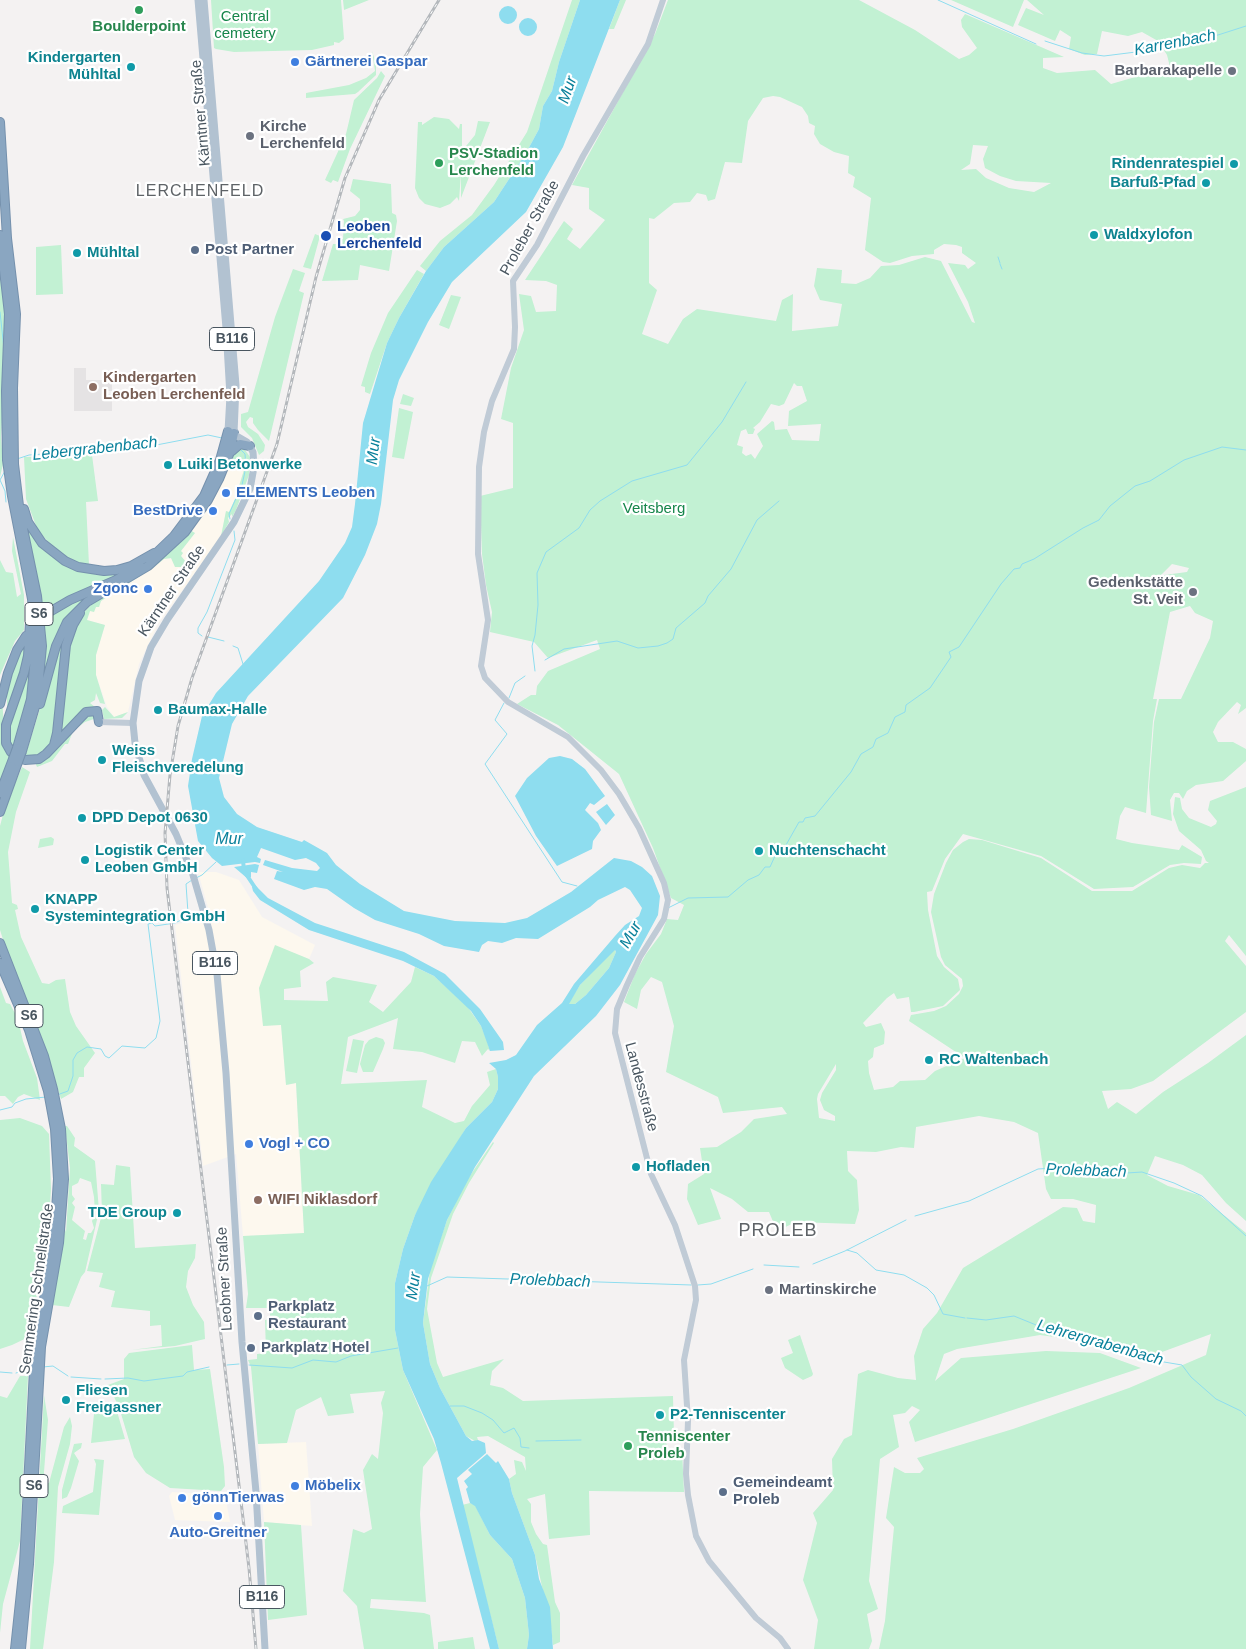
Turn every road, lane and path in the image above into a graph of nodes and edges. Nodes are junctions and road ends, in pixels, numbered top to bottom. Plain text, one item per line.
1 (198, 0) edge
2 (204, 0) edge
3 (663, 0) edge
4 (0, 122) edge
5 (0, 235) edge
6 (231, 432) junction
7 (250, 446) junction
8 (230, 452) junction
9 (10, 465) junction
10 (18, 497) junction
11 (160, 550) junction
12 (100, 596) junction
13 (32, 599) junction
14 (46, 614) dead end
15 (26, 636) dead end
16 (0, 704) edge
17 (517, 709) joint
18 (99, 722) joint
19 (133, 723) junction
20 (29, 731) junction
21 (52, 749) junction
22 (19, 750) junction
23 (15, 761) junction
24 (0, 793) edge
25 (0, 812) edge
26 (204, 910) joint
27 (0, 943) edge
28 (0, 963) edge
29 (51, 1090) junction
30 (45, 1306) junction
31 (35, 1382) junction
32 (15, 1649) edge
33 (21, 1649) edge
34 (265, 1649) edge
35 (788, 1649) edge

1 - 6 main road, Kärntner Straße / B116
2 - 6 main road, Kärntner Straße / B116
3 - 17 main road, Proleber Straße
4 - 9 highway, S6
5 - 9 highway, S6
6 - 7 main road, B116
6 - 8 highway
6 - 11 highway
7 - 8 highway
7 - 19 main road, Kärntner Straße / B116
8 - 12 highway
9 - 10 highway, S6
9 - 13 highway, S6
10 - 11 highway
10 - 20 highway, S6
11 - 14 highway
12 - 20 highway
12 - 21 highway
13 - 21 highway
13 - 22 highway, S6
15 - 16 highway
17 - 35 main road, Landesstraße
18 - 19 main road
18 - 21 highway
19 - 26 main road, Kärntner Straße / B116
20 - 22 highway, S6
22 - 23 highway, S6, bridge
23 - 24 highway, S6
23 - 25 highway, S6
26 - 34 main road, Leobner Straße / B116
27 - 29 highway, Semmering Schnellstraße / S6
28 - 29 highway, Semmering Schnellstraße / S6
29 - 30 highway, Semmering Schnellstraße / S6
29 - 30 highway, Semmering Schnellstraße / S6
30 - 31 highway, Semmering Schnellstraße / S6
31 - 32 highway, Semmering Schnellstraße / S6
31 - 33 highway, Semmering Schnellstraße / S6

